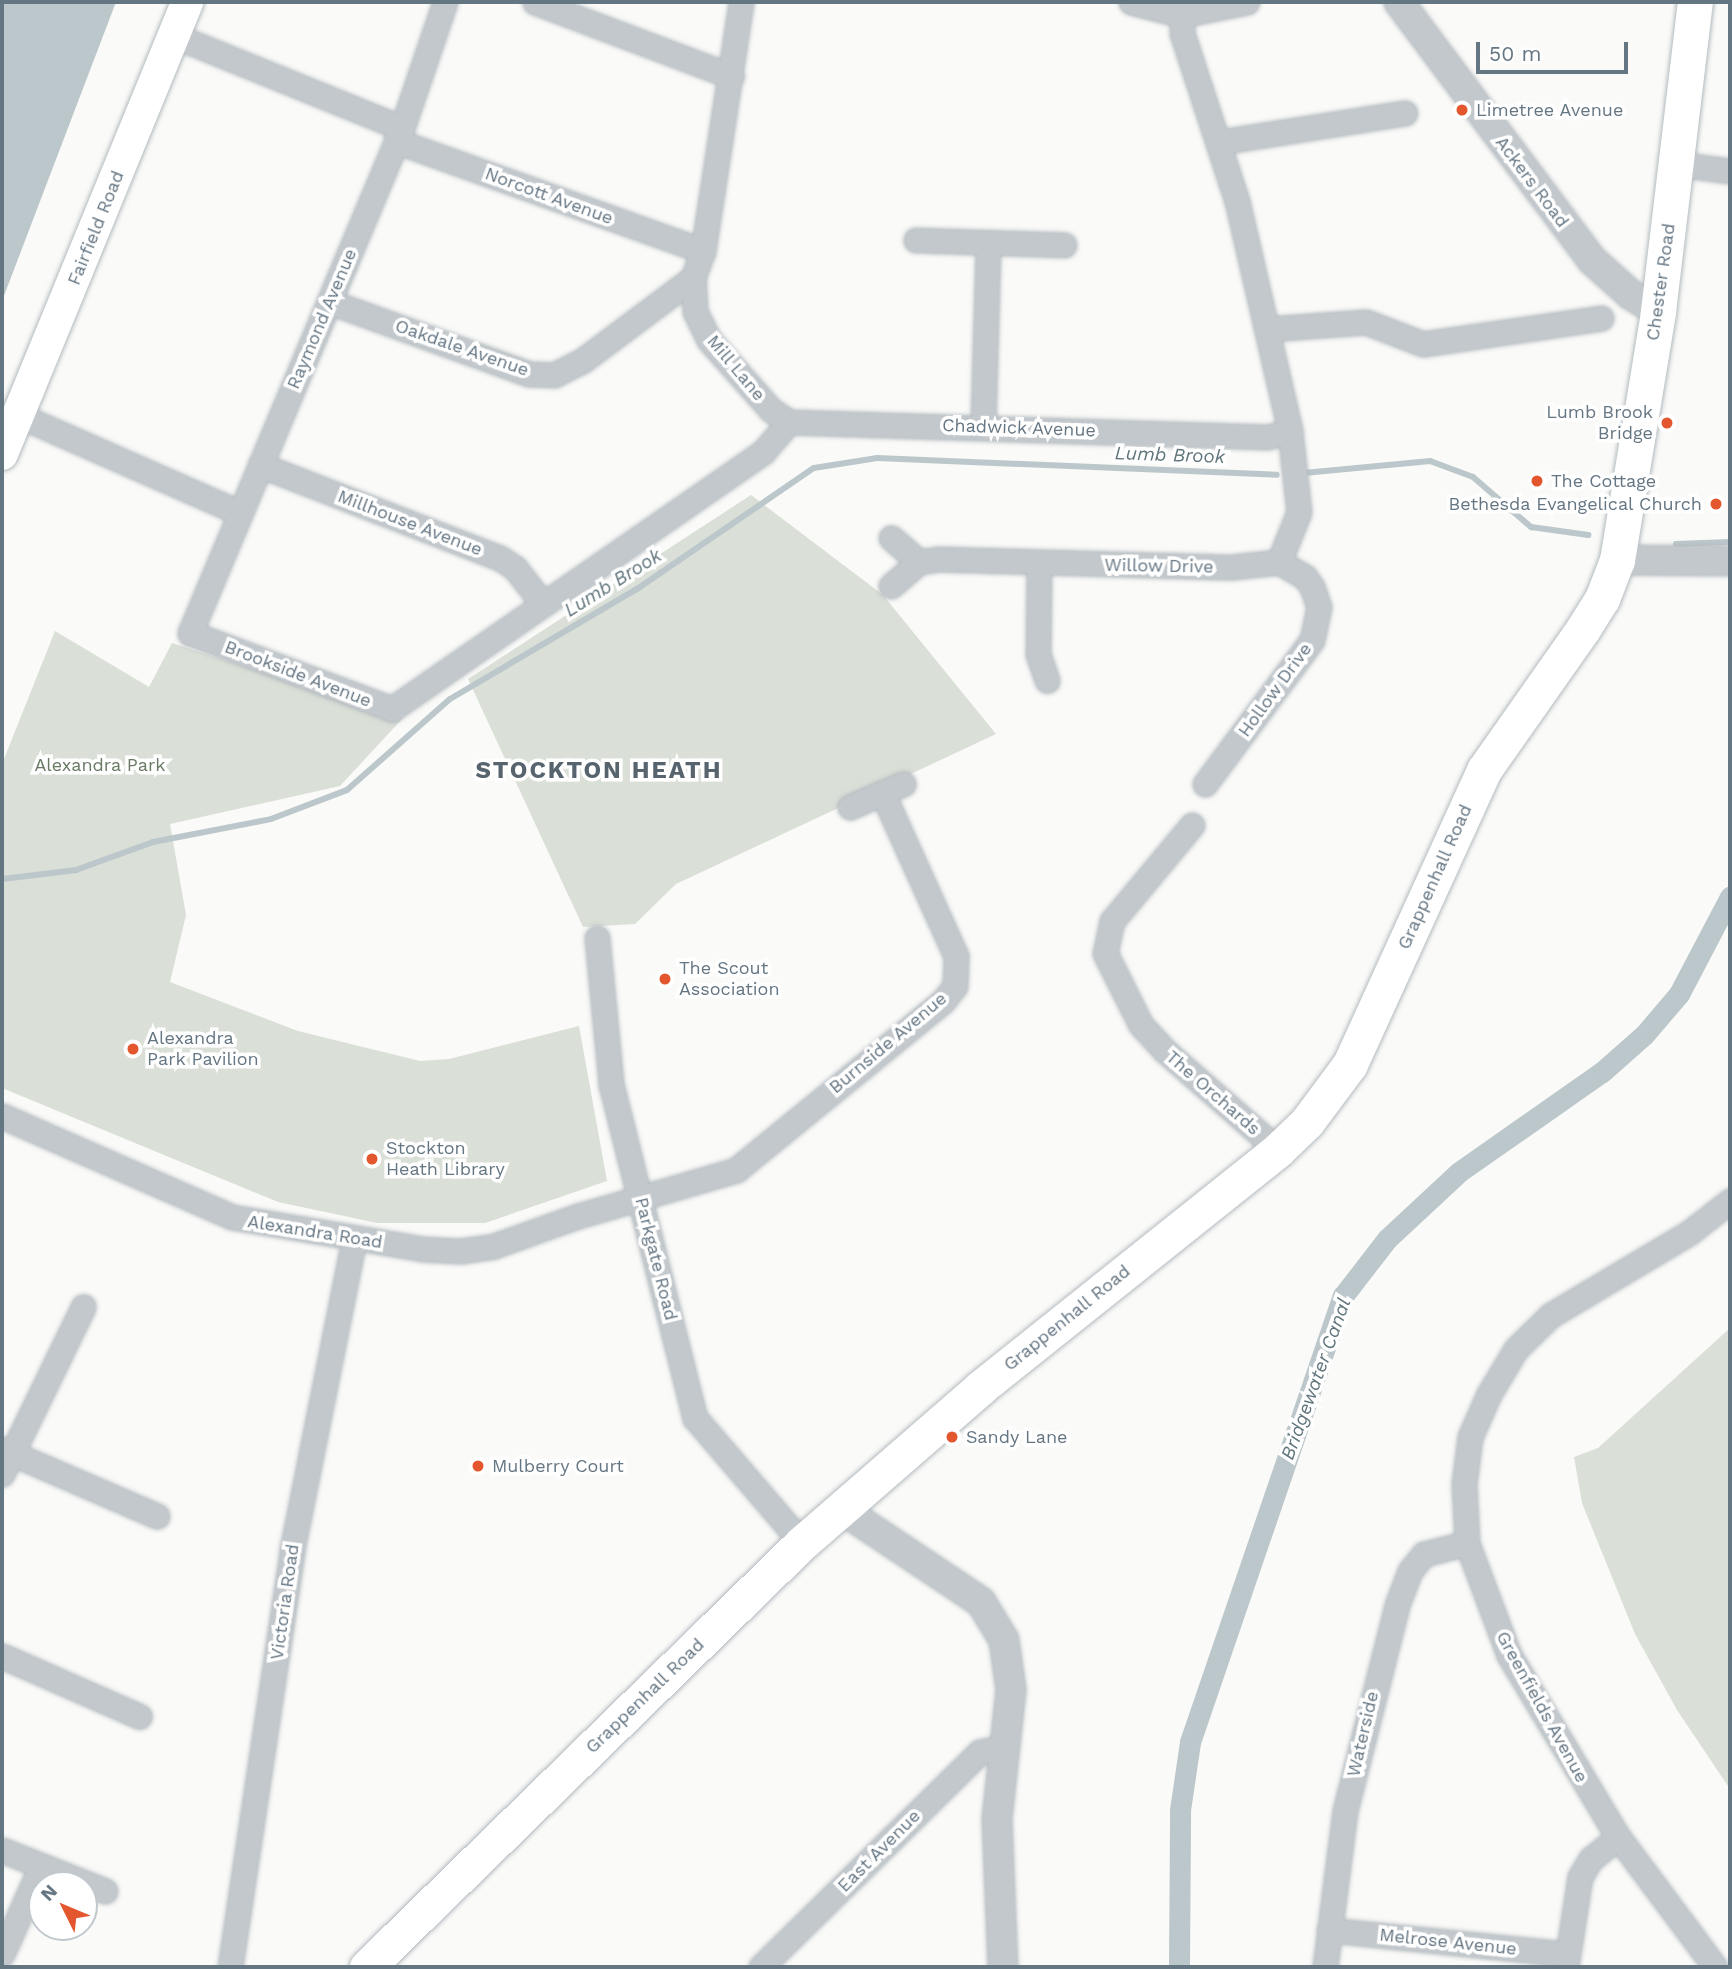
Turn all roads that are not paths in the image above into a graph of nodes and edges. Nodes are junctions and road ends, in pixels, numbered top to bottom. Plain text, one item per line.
1 (187, 2) edge
2 (445, 2) edge
3 (535, 2) edge
4 (741, 2) edge
5 (1131, 2) edge
6 (1247, 2) edge
7 (1399, 2) edge
8 (1695, 2) edge
9 (1182, 15) junction
10 (175, 36) junction
11 (731, 76) junction
12 (1405, 113) dead end
13 (399, 135) junction
14 (1219, 142) junction
15 (1676, 164) junction
16 (1730, 171) edge
17 (916, 240) dead end
18 (988, 244) junction
19 (1064, 245) dead end
20 (703, 251) junction
21 (693, 278) junction
22 (330, 302) junction
23 (1658, 311) junction
24 (1601, 318) dead end
25 (1267, 329) junction
26 (18, 415) junction
27 (789, 422) junction
28 (983, 425) junction
29 (1290, 431) junction
30 (2, 454) edge
31 (260, 465) junction
32 (240, 513) junction
33 (891, 538) dead end
34 (1617, 560) junction
35 (1730, 561) edge
36 (919, 562) junction
37 (1039, 562) junction
38 (1279, 562) junction
39 (891, 586) dead end
40 (543, 604) junction
41 (190, 633) joint
42 (1047, 680) dead end
43 (1205, 784) dead end
44 (850, 807) dead end
45 (1192, 825) dead end
46 (597, 938) dead end
47 (2, 1116) edge
48 (1278, 1150) junction
49 (642, 1200) junction
50 (1730, 1201) edge
51 (354, 1239) junction
52 (83, 1307) dead end
53 (5, 1458) edge
54 (840, 1508) junction
55 (156, 1516) dead end
56 (802, 1543) junction
57 (1467, 1543) junction
58 (2, 1656) edge
59 (139, 1716) dead end
60 (1004, 1747) junction
61 (1618, 1837) junction
62 (2, 1850) edge
63 (41, 1867) junction
64 (105, 1891) dead end
65 (1329, 1930) junction
66 (2, 1954) edge
67 (1566, 1961) edge
68 (230, 1967) edge
69 (367, 1967) edge
70 (761, 1967) edge
71 (1003, 1967) edge
72 (1325, 1967) edge
73 (1715, 1967) edge

1 - 10 main road, Fairfield Road
2 - 13 street, Raymond Avenue
3 - 11 street
4 - 11 street, Mill Lane
5 - 9 street
6 - 9 street
7 - 23 street, Ackers Road
8 - 15 main road, Chester Road
9 - 14 street
10 - 13 street, Norcott Avenue
10 - 26 main road, Fairfield Road
11 - 20 street, Mill Lane
12 - 14 street
13 - 20 street, Norcott Avenue
13 - 22 street, Raymond Avenue
14 - 25 street
15 - 16 street
15 - 23 main road, Chester Road
17 - 18 street
18 - 19 street
18 - 28 street
20 - 21 street, Mill Lane
21 - 22 street, Oakdale Avenue
21 - 27 street, Mill Lane
22 - 31 street, Raymond Avenue
23 - 34 main road, Chester Road
24 - 25 street
25 - 29 street
26 - 30 main road, Fairfield Road
26 - 32 street
27 - 28 street, Chadwick Avenue
27 - 40 street
28 - 29 street, Chadwick Avenue
29 - 38 street
31 - 32 street, Raymond Avenue
31 - 40 street, Millhouse Avenue
32 - 41 street, Raymond Avenue
33 - 36 street
34 - 35 street
34 - 48 main road, Grappenhall Road
36 - 37 street, Willow Drive
36 - 39 street
37 - 38 street, Willow Drive
37 - 42 street
38 - 43 street, Hollow Drive
40 - 41 street, Brookside Avenue
44 - 49 street, Burnside Avenue
45 - 48 street, The Orchards
46 - 49 street, Parkgate Road
47 - 51 street, Alexandra Road
48 - 54 main road, Grappenhall Road
49 - 51 street, Alexandra Road
49 - 56 street, Parkgate Road
50 - 57 street, Greenfields Avenue
51 - 68 street, Victoria Road
52 - 53 street
53 - 55 street
54 - 56 main road, Grappenhall Road
54 - 60 street
56 - 69 main road, Grappenhall Road
57 - 61 street, Greenfields Avenue
57 - 65 street, Waterside
58 - 59 street
60 - 70 street, East Avenue
60 - 71 street
61 - 67 street
61 - 73 street, Greenfields Avenue
62 - 63 street
63 - 64 street
63 - 66 street
65 - 67 street, Melrose Avenue
65 - 72 street, Waterside

